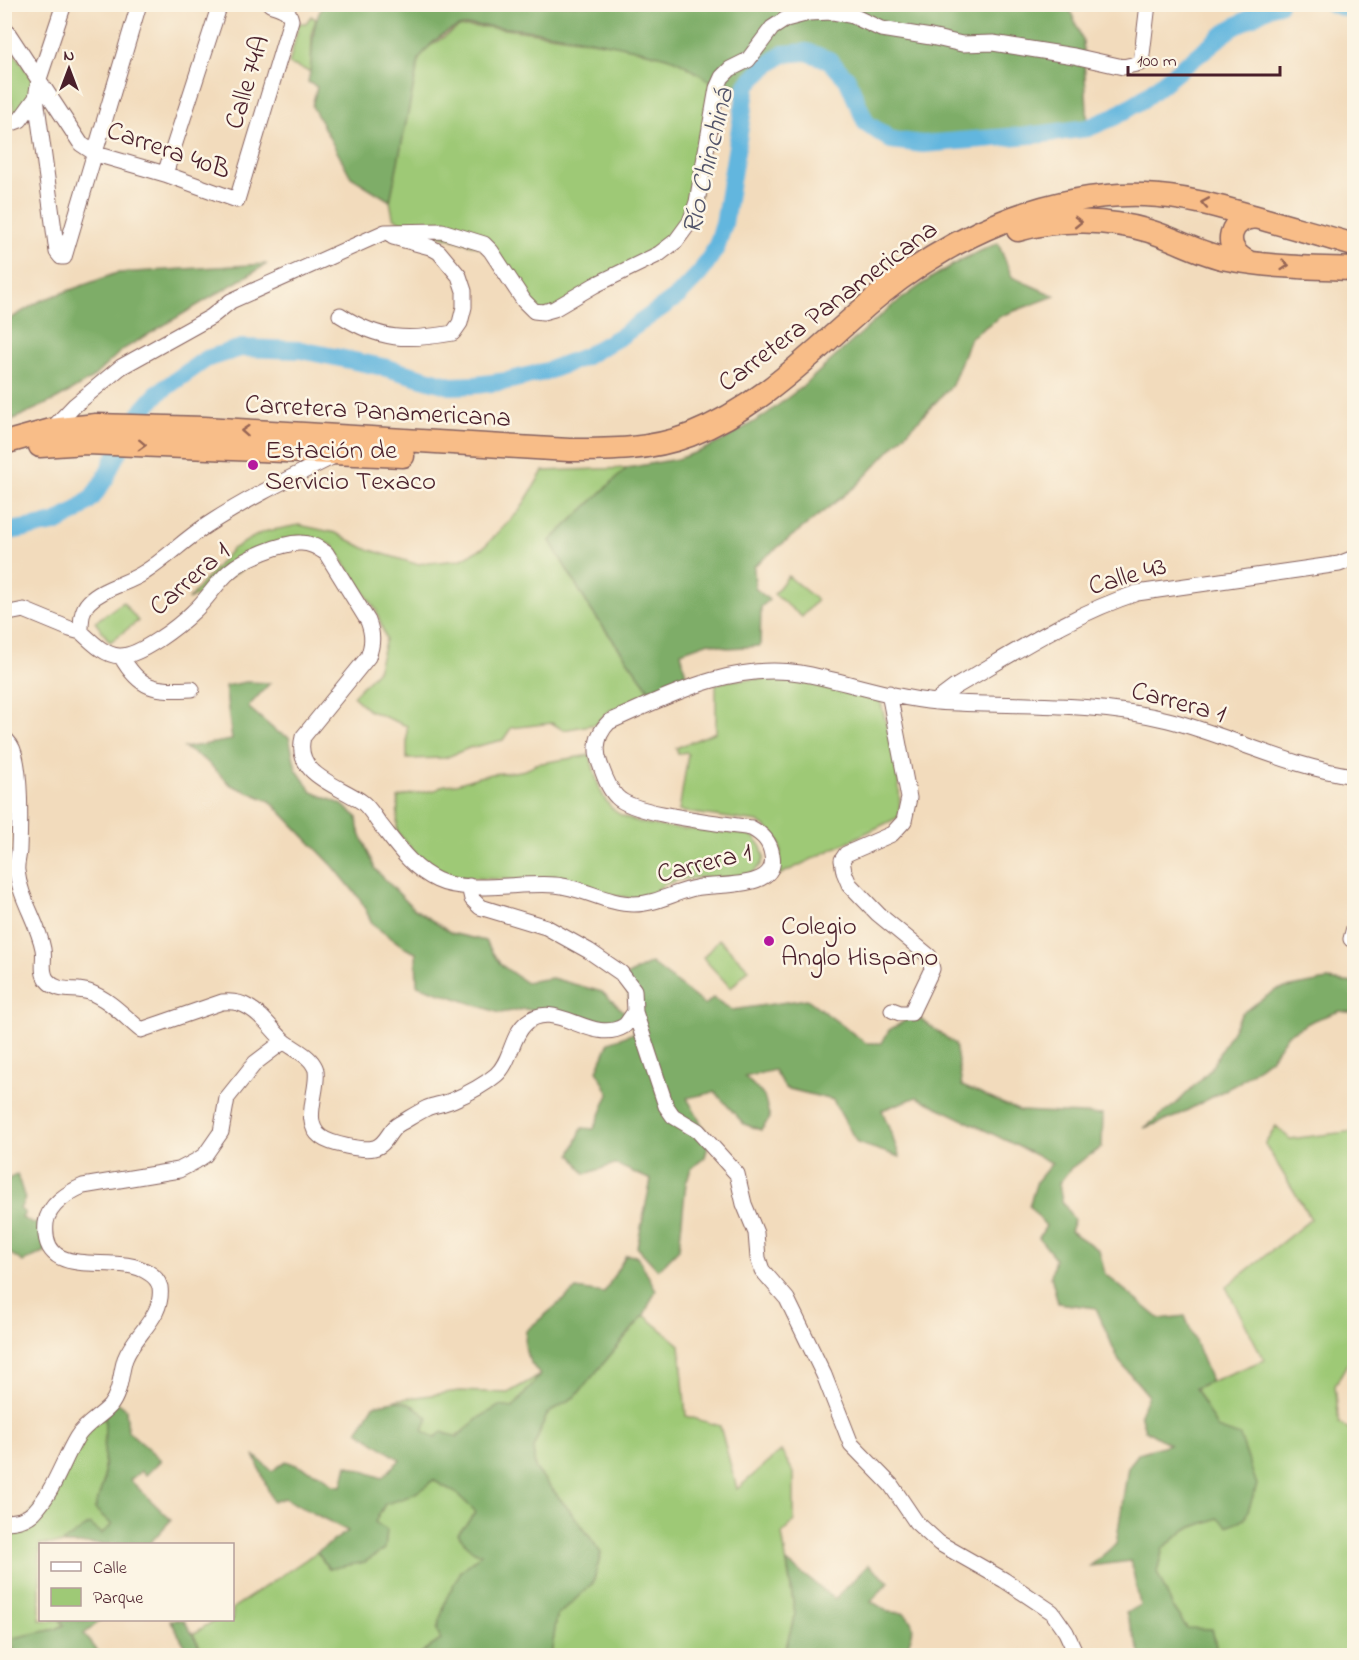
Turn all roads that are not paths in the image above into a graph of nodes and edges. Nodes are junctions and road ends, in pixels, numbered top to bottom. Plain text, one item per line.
1 (64, 4) edge
2 (139, 4) edge
3 (220, 4) edge
4 (270, 4) edge
5 (1148, 4) edge
6 (4, 27) edge
7 (39, 79) junction
8 (36, 98) junction
9 (5, 123) edge
10 (96, 154) junction
11 (165, 174) junction
12 (237, 200) joint
13 (1262, 219) junction
14 (386, 232) junction
15 (1354, 245) edge
16 (1249, 262) junction
17 (1354, 269) edge
18 (340, 315) dead end
19 (51, 430) junction
20 (96, 434) junction
21 (189, 437) junction
22 (4, 443) edge
23 (339, 453) junction
24 (4, 457) edge
25 (1354, 558) edge
26 (4, 604) edge
27 (24, 610) junction
28 (4, 614) edge
29 (81, 632) junction
30 (121, 656) junction
31 (192, 689) dead end
32 (889, 693) junction
33 (935, 702) junction
34 (4, 738) edge
35 (1354, 776) edge
36 (469, 886) junction
37 (892, 1010) dead end
38 (630, 1019) junction
39 (284, 1041) junction
40 (4, 1521) edge
41 (1077, 1656) edge

1 - 7 street
2 - 10 street
3 - 11 street
4 - 12 street, Calle 74A
5 - 14 street
6 - 7 street, Carrera 40B
7 - 8 street
7 - 10 street, Carrera 40B
8 - 9 street
8 - 10 street
10 - 11 street, Carrera 40B
11 - 12 street, Carrera 40B
13 - 15 highway, Carretera Panamericana
13 - 16 highway
13 -> 21 highway, Carretera Panamericana
14 - 18 street
14 - 19 street
16 -> 17 highway, Carretera Panamericana
23 -> 16 highway, Carretera Panamericana
19 - 20 highway, Carretera Panamericana
19 - 22 highway, Carretera Panamericana
20 - 21 highway, Carretera Panamericana
20 - 24 highway, Carretera Panamericana
21 - 23 highway, Carretera Panamericana
23 - 29 street
25 - 33 street, Calle 43
26 - 27 street
27 - 28 street
27 - 29 street
29 - 30 street
30 - 31 street
30 - 36 street, Carrera 1
32 - 33 street, Carrera 1
32 - 36 street, Carrera 1
32 - 37 street
33 - 35 street, Carrera 1
34 - 39 street
36 - 38 street
38 - 39 street
38 - 41 street
39 - 40 street

